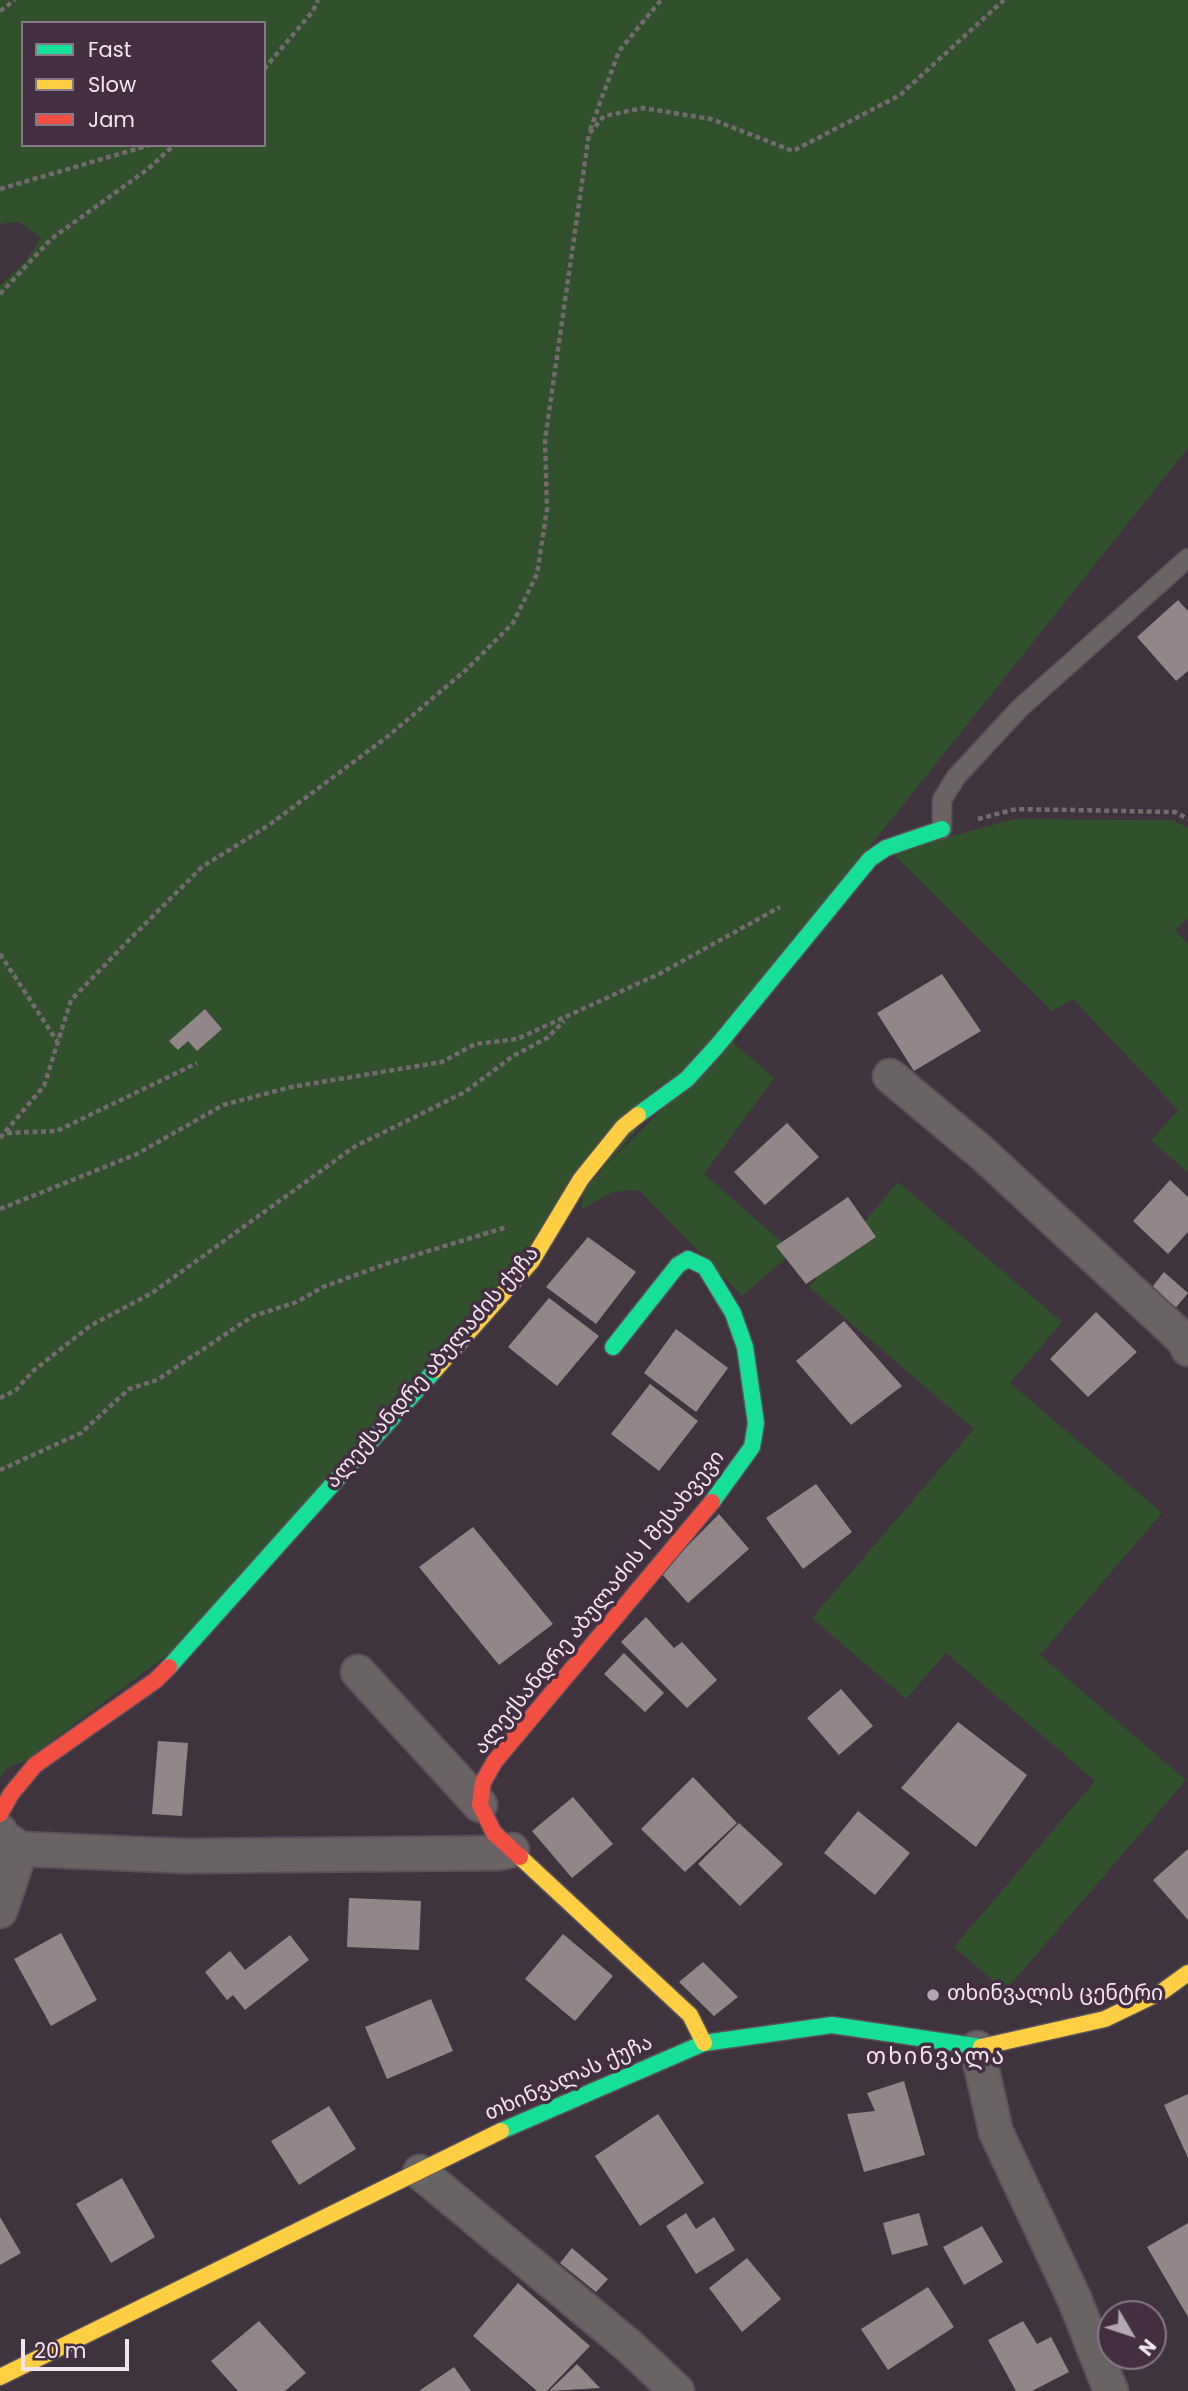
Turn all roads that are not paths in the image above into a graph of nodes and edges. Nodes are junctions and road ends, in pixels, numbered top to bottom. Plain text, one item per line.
1 (1188, 558) edge
2 (943, 829) joint
3 (890, 1076) dead end
4 (1187, 1341) edge
5 (613, 1347) dead end
6 (358, 1672) dead end
7 (480, 1805) junction
8 (0, 1814) edge
9 (10, 1840) edge
10 (512, 1850) junction
11 (0, 1912) edge
12 (1188, 1973) edge
13 (704, 2043) junction
14 (977, 2048) junction
15 (420, 2172) junction
16 (0, 2377) edge
17 (677, 2391) edge
18 (1111, 2391) edge

1 - 2 lane
2 - 8 street, ალექსანდრე აბულაძის ქუჩა
3 - 4 street
5 - 7 street, ალექსანდრე აბულაძის I შესახვევი
6 - 7 street
7 - 10 street
9 - 10 street
9 - 11 street
10 - 13 street
12 - 14 street, თხინვალას ქუჩა
13 - 14 street, თხინვალას ქუჩა
13 - 15 street, თხინვალას ქუჩა
14 - 18 street
15 - 16 street, თხინვალას ქუჩა
15 - 17 street

